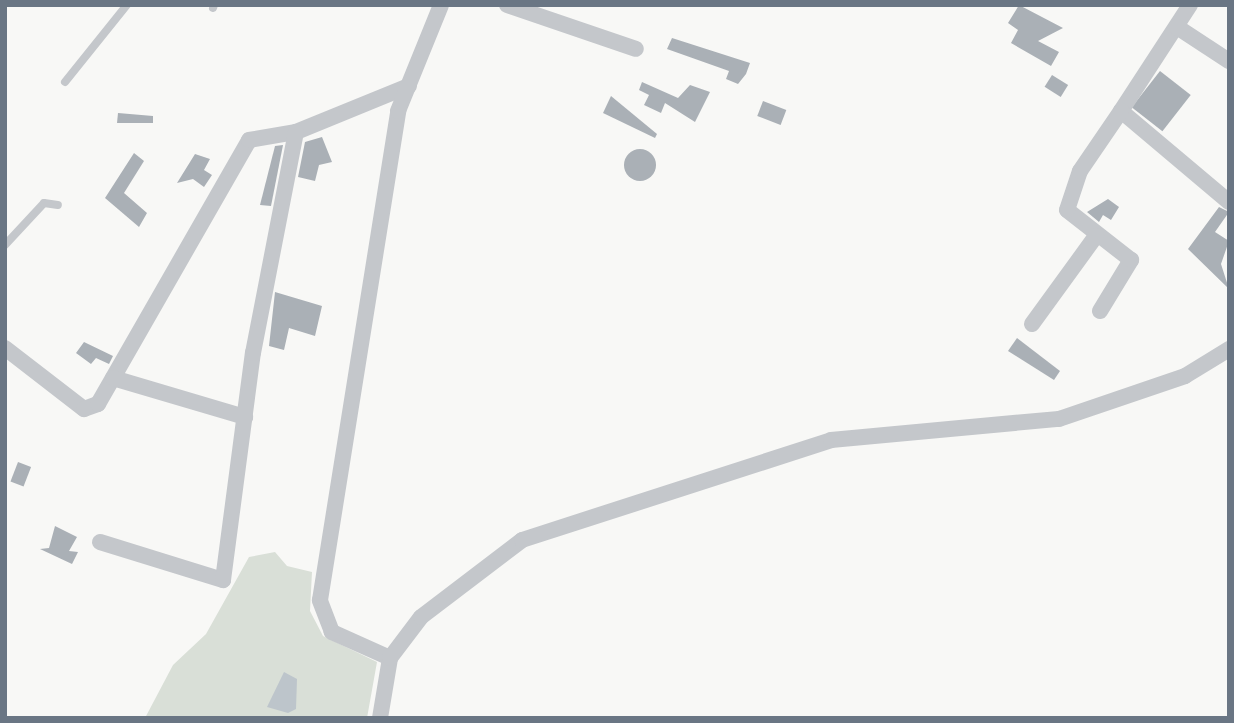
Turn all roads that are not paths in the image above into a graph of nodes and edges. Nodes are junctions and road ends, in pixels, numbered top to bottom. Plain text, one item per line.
1 (127, 5) edge
2 (441, 5) edge
3 (507, 5) edge
4 (1190, 5) edge
5 (1177, 26) junction
6 (636, 49) dead end
7 (1229, 61) edge
8 (65, 82) dead end
9 (408, 86) junction
10 (1121, 111) junction
11 (296, 132) junction
12 (1229, 202) edge
13 (58, 205) dead end
14 (1096, 236) junction
15 (5, 245) edge
16 (1100, 311) dead end
17 (1032, 324) dead end
18 (1229, 349) edge
19 (6, 353) edge
20 (113, 378) junction
21 (245, 417) junction
22 (100, 542) dead end
23 (390, 658) junction
24 (380, 718) edge

1 - 8 lane
2 - 9 street
3 - 6 street
4 - 5 street
5 - 7 street
5 - 10 street
9 - 11 street
9 - 23 street
10 - 12 street
10 - 14 street
11 - 20 street
11 - 21 street
13 - 15 lane
14 - 16 street
14 - 17 street
18 - 23 street
19 - 20 street
20 - 21 street
21 - 22 street
23 - 24 street

